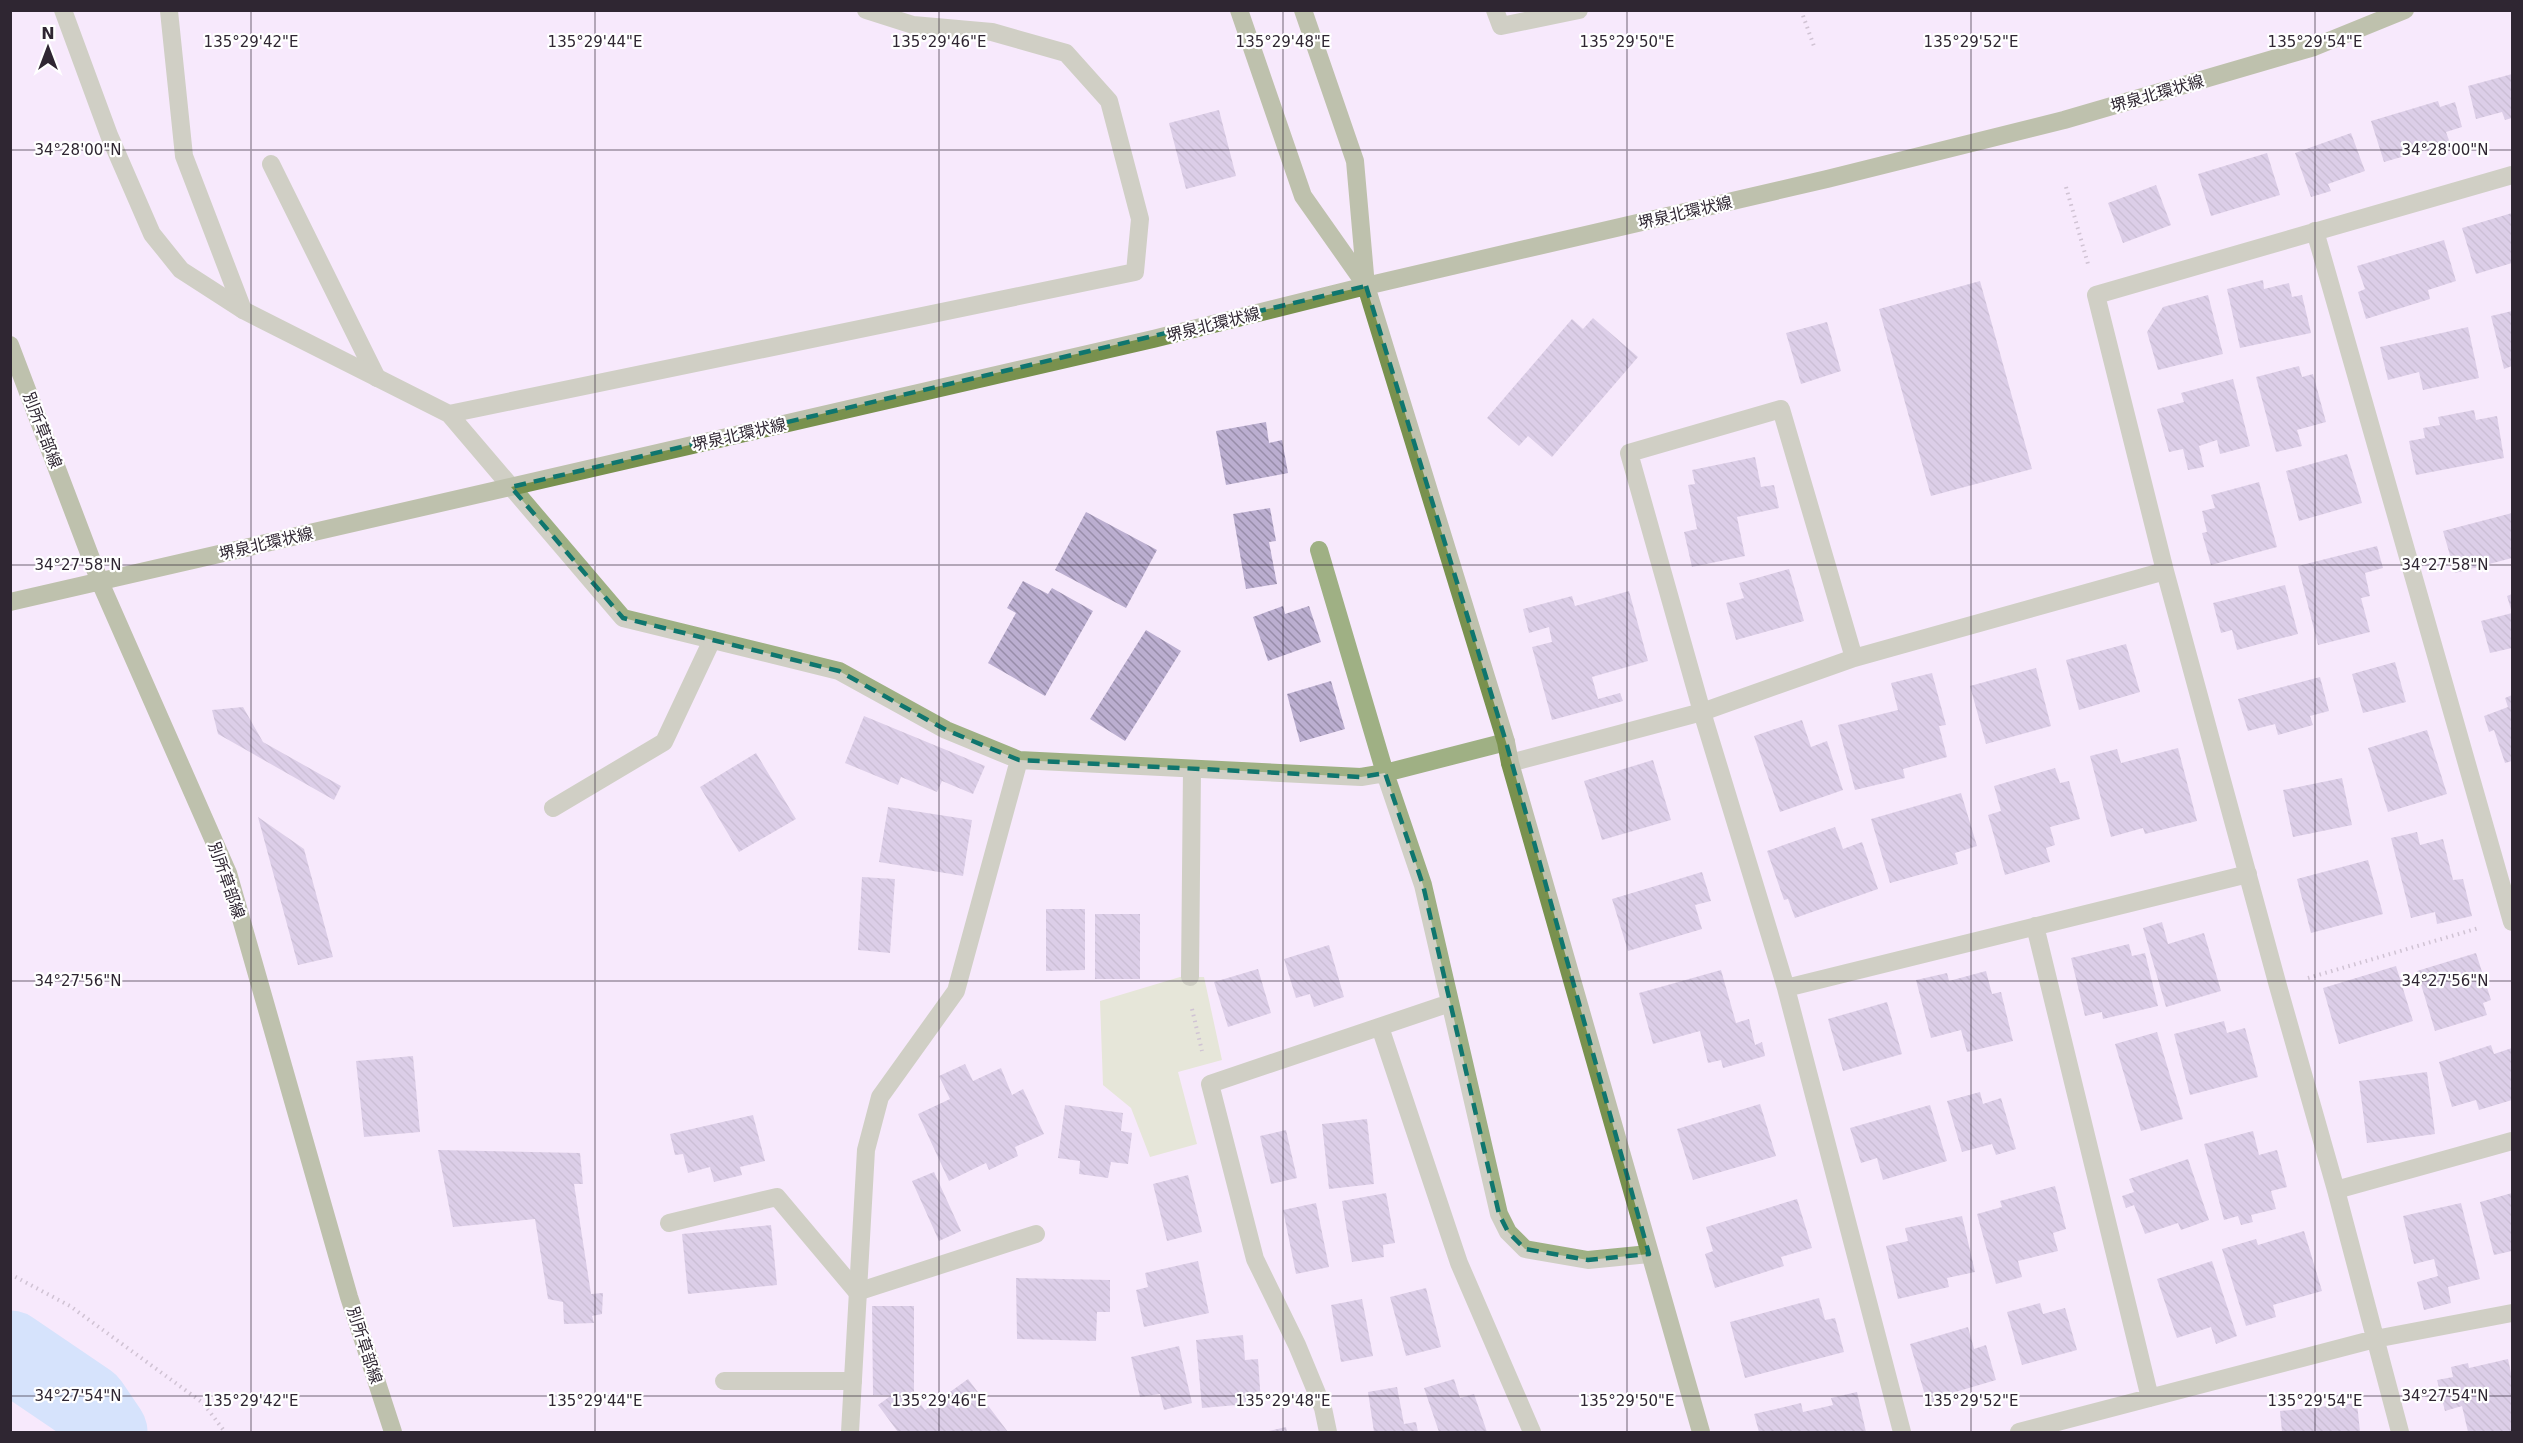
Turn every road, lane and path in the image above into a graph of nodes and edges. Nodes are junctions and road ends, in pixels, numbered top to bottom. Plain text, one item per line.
1 (63, 10) edge
2 (866, 10) edge
3 (1239, 10) edge
4 (1303, 10) edge
5 (1495, 10) edge
6 (1579, 10) edge
7 (1802, 10) edge
8 (2405, 10) edge
9 (170, 11) edge
10 (910, 18) edge
11 (1815, 49) dead end
12 (271, 165) dead end
13 (2512, 175) edge
14 (2066, 187) dead end
15 (2315, 231) junction
16 (1366, 286) junction
17 (2096, 295) junction
18 (243, 310) junction
19 (10, 345) edge
20 (377, 378) junction
21 (449, 414) junction
22 (1319, 550) dead end
23 (2165, 571) junction
24 (100, 582) junction
25 (10, 602) edge
26 (712, 640) junction
27 (1854, 658) junction
28 (1702, 712) junction
29 (1506, 742) junction
30 (1019, 760) junction
31 (1510, 763) junction
32 (1192, 769) junction
33 (1385, 773) junction
34 (553, 808) dead end
35 (2248, 874) junction
36 (2509, 897) edge
37 (2512, 920) edge
38 (2035, 926) junction
39 (1190, 977) joint
40 (2278, 986) junction
41 (1786, 988) junction
42 (1450, 1003) junction
43 (1380, 1027) junction
44 (1210, 1084) junction
45 (2512, 1141) edge
46 (2336, 1190) junction
47 (669, 1223) dead end
48 (1036, 1234) dead end
49 (1649, 1254) junction
50 (10, 1274) edge
51 (857, 1292) junction
52 (2512, 1313) edge
53 (2375, 1339) junction
54 (724, 1381) dead end
55 (852, 1381) junction
56 (2150, 1398) junction
57 (225, 1432) edge
58 (393, 1432) edge
59 (849, 1432) edge
60 (1328, 1432) edge
61 (1532, 1432) edge
62 (1701, 1432) edge
63 (1902, 1432) edge
64 (2019, 1432) edge
65 (2400, 1432) edge

1 - 18 street
2 - 10 street
3 - 16 main road
4 - 16 main road
5 - 6 street
7 - 11 path
8 - 16 main road, 堺泉北環状線
9 - 18 street
10 - 21 street
12 - 20 street
13 - 15 street
14 - 17 path
15 - 17 street
15 - 36 street
16 - 24 main road, 堺泉北環状線
16 - 29 main road
17 - 23 street
18 - 20 street
19 - 24 main road, 別所草部線
20 - 21 street
21 - 26 street
22 - 33 street
23 - 27 street
23 - 35 street
24 - 25 main road, 堺泉北環状線
24 - 58 main road, 別所草部線
26 - 30 street
26 - 34 street
27 - 28 street
27 - 28 street
28 - 31 street
28 - 41 street
29 - 31 main road
29 - 33 street
30 - 32 street
30 - 51 street
31 - 49 main road
32 - 33 street
32 - 39 street
33 - 42 street
35 - 38 street
35 - 40 street
36 - 37 street
37 - 40 path
38 - 41 street
38 - 56 street
39 - 44 path
40 - 46 street
41 - 63 street
42 - 43 street
42 - 49 street
43 - 44 street
43 - 61 street
44 - 60 street
45 - 46 street
46 - 53 street
47 - 51 street
48 - 51 street
49 - 62 main road
50 - 57 path
51 - 55 street
52 - 53 street
53 - 56 street
53 - 65 street
54 - 55 street
55 - 59 street
56 - 64 street

